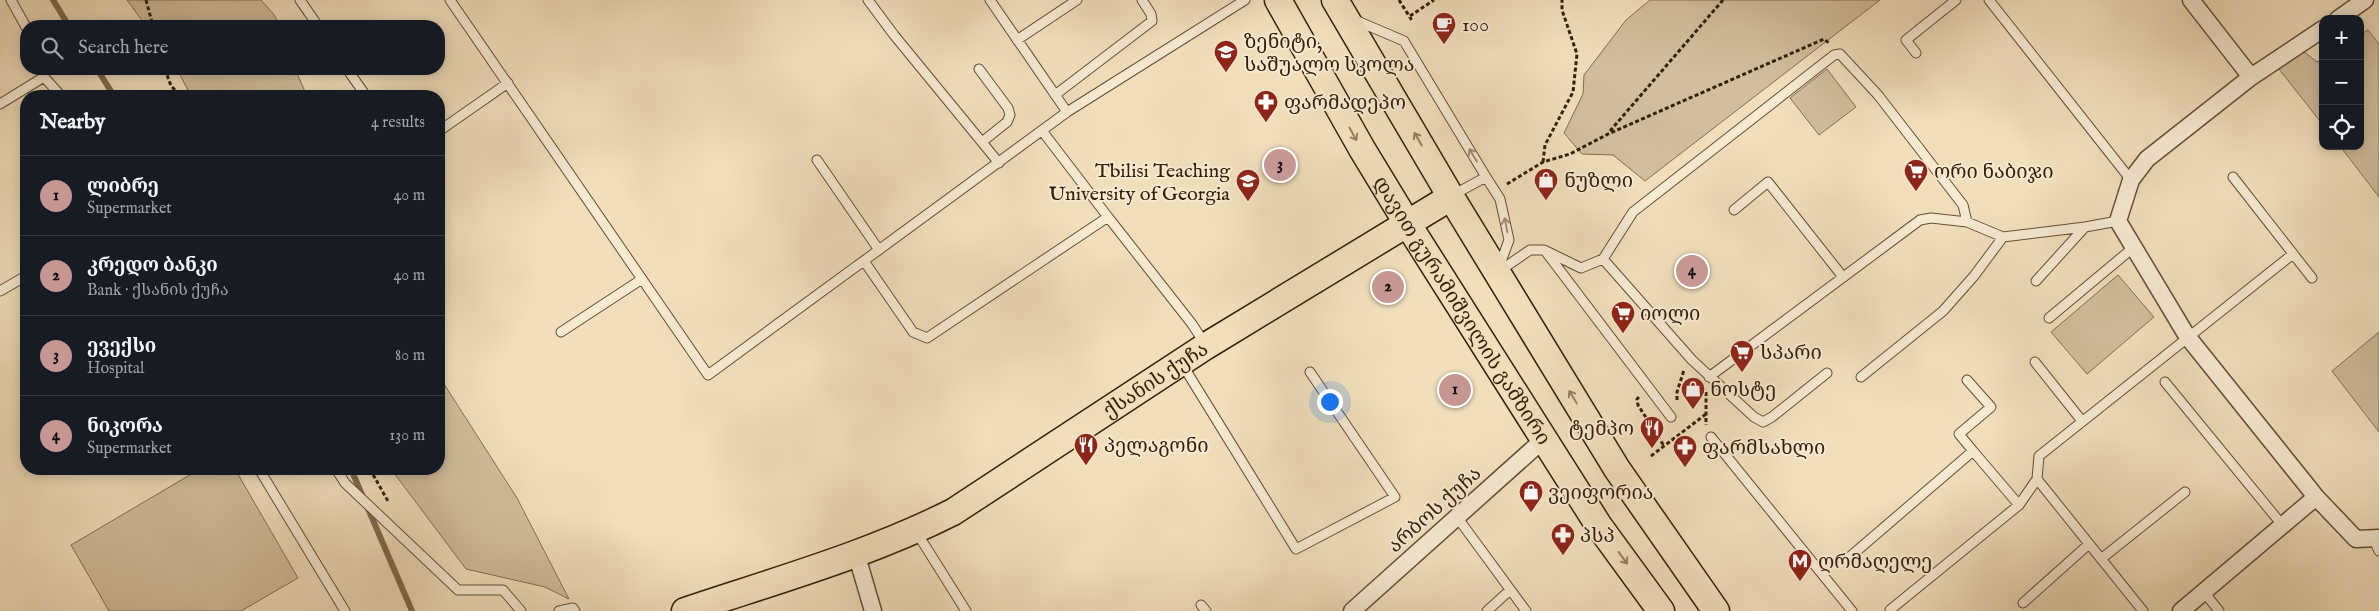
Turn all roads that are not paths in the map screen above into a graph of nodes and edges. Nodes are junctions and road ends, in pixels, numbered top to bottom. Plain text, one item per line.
1 (11, 0) edge
2 (300, 0) edge
3 (450, 0) edge
4 (868, 0) edge
5 (990, 0) edge
6 (1077, 0) edge
7 (1142, 0) edge
8 (1246, 0) edge
9 (1278, 0) edge
10 (1956, 0) edge
11 (1988, 0) edge
12 (2191, 0) edge
13 (2365, 0) edge
14 (1341, 8) edge
15 (2344, 15) edge
16 (22, 20) edge
17 (314, 20) edge
18 (2319, 32) edge
19 (1017, 40) junction
20 (1916, 53) dead end
21 (979, 69) dead end
22 (40, 75) edge
23 (45, 75) edge
24 (351, 75) edge
25 (2251, 78) junction
26 (508, 83) junction
27 (56, 90) edge
28 (362, 90) edge
29 (1055, 95) junction
30 (0, 104) edge
31 (1067, 112) junction
32 (445, 127) edge
33 (1043, 132) junction
34 (982, 142) junction
35 (817, 160) dead end
36 (1000, 163) junction
37 (1486, 177) junction
38 (2233, 177) dead end
39 (2131, 180) junction
40 (1451, 197) junction
41 (1734, 210) dead end
42 (1108, 217) junction
43 (2118, 220) junction
44 (1966, 222) junction
45 (1407, 223) junction
46 (2085, 227) junction
47 (2003, 237) junction
48 (2134, 247) junction
49 (880, 250) junction
50 (1544, 250) junction
51 (2293, 254) junction
52 (1603, 258) junction
53 (864, 261) junction
54 (1498, 272) junction
55 (1843, 277) junction
56 (2312, 278) dead end
57 (20, 279) edge
58 (642, 279) junction
59 (2036, 280) dead end
60 (0, 291) edge
61 (2049, 318) dead end
62 (561, 332) dead end
63 (2187, 336) junction
64 (1206, 346) junction
65 (1181, 362) junction
66 (2035, 362) dead end
67 (1310, 372) dead end
68 (1827, 373) dead end
69 (1709, 377) junction
70 (1861, 377) dead end
71 (1968, 380) dead end
72 (2165, 382) dead end
73 (1671, 417) dead end
74 (2082, 421) junction
75 (1708, 435) road end
76 (1544, 439) junction
77 (1973, 451) junction
78 (263, 475) edge
79 (340, 475) edge
80 (2037, 479) junction
81 (2185, 492) dead end
82 (2316, 497) junction
83 (2019, 505) junction
84 (1457, 517) junction
85 (2283, 526) junction
86 (916, 531) junction
87 (2377, 542) edge
88 (2089, 544) junction
89 (856, 553) junction
90 (2101, 559) junction
91 (1845, 561) dead end
92 (1510, 590) junction
93 (2204, 592) junction
94 (1697, 600) edge
95 (2023, 603) dead end
96 (1890, 610) edge
97 (345, 611) edge
98 (520, 611) edge
99 (558, 611) edge
100 (575, 611) edge
101 (685, 611) edge
102 (873, 611) edge
103 (966, 611) edge
104 (1352, 611) edge
105 (1487, 611) edge
106 (1526, 611) edge
107 (1661, 611) edge
108 (1716, 611) edge
109 (1852, 611) edge
110 (2143, 611) edge
111 (2181, 611) edge
112 (2219, 611) edge

1 - 16 lane
2 - 17 lane
3 - 26 lane
4 - 34 lane
5 - 19 lane
6 - 19 lane
7 - 29 lane
8 - 31 lane
9 -> 45 main road, დავით გურამიშვილის გამზირი
10 - 20 lane
11 - 39 lane
12 - 25 street
13 - 15 street
37 -> 14 lane
40 -> 14 main road
18 - 25 street
19 - 29 lane
21 - 34 lane
22 - 30 lane
23 - 27 lane
24 - 28 lane
25 - 39 street
26 - 32 lane
26 - 58 lane
29 - 31 lane
31 - 33 lane
33 - 36 lane
33 - 42 lane
34 - 36 lane
35 - 49 lane
36 - 49 lane
37 - 40 lane
54 -> 37 lane
38 - 51 lane
39 - 43 street
40 - 45 main road, ქსანის ქუჩა
40 - 54 main road
41 - 55 lane
42 - 53 lane
42 - 64 lane
43 - 46 lane
43 - 48 street
44 - 47 lane
44 - 52 lane
44 - 55 lane
45 - 64 main road, ქსანის ქუჩა
45 - 76 main road, დავით გურამიშვილის გამზირი
46 - 47 lane
46 - 59 lane
47 - 70 lane
48 - 61 lane
48 - 63 street
49 - 53 lane
50 - 52 lane
50 - 54 lane
50 - 73 lane
51 - 56 lane
51 - 63 lane
52 - 69 lane
53 - 58 lane
94 -> 54 main road
55 - 69 lane
57 - 60 lane
58 - 62 lane
63 - 74 lane
63 - 82 street
64 - 65 main road, ქსანის ქუჩა
65 - 67 lane
65 - 86 main road, ქსანის ქუჩა
66 - 74 lane
68 - 69 lane
71 - 77 lane
72 - 85 lane
74 - 80 lane
75 - 109 lane
76 - 84 street, არბოს ქუჩა
76 -> 107 main road, დავით გურამიშვილის გამზირი
77 - 83 lane
77 - 91 lane
78 - 97 lane
79 - 98 lane
80 - 83 lane
80 - 88 lane
81 - 90 lane
82 - 85 street
82 - 87 street
83 - 96 lane
84 - 92 lane
84 - 104 street, არბოს ქუჩა
85 - 93 street
86 - 89 main road, ქსანის ქუჩა
86 - 103 lane
88 - 90 lane
88 - 95 lane
89 - 101 main road, ქსანის ქუჩა
89 - 102 street
90 - 110 lane
92 - 105 lane
92 - 106 lane
93 - 111 street
93 - 112 lane
94 - 108 main road
99 - 100 lane

